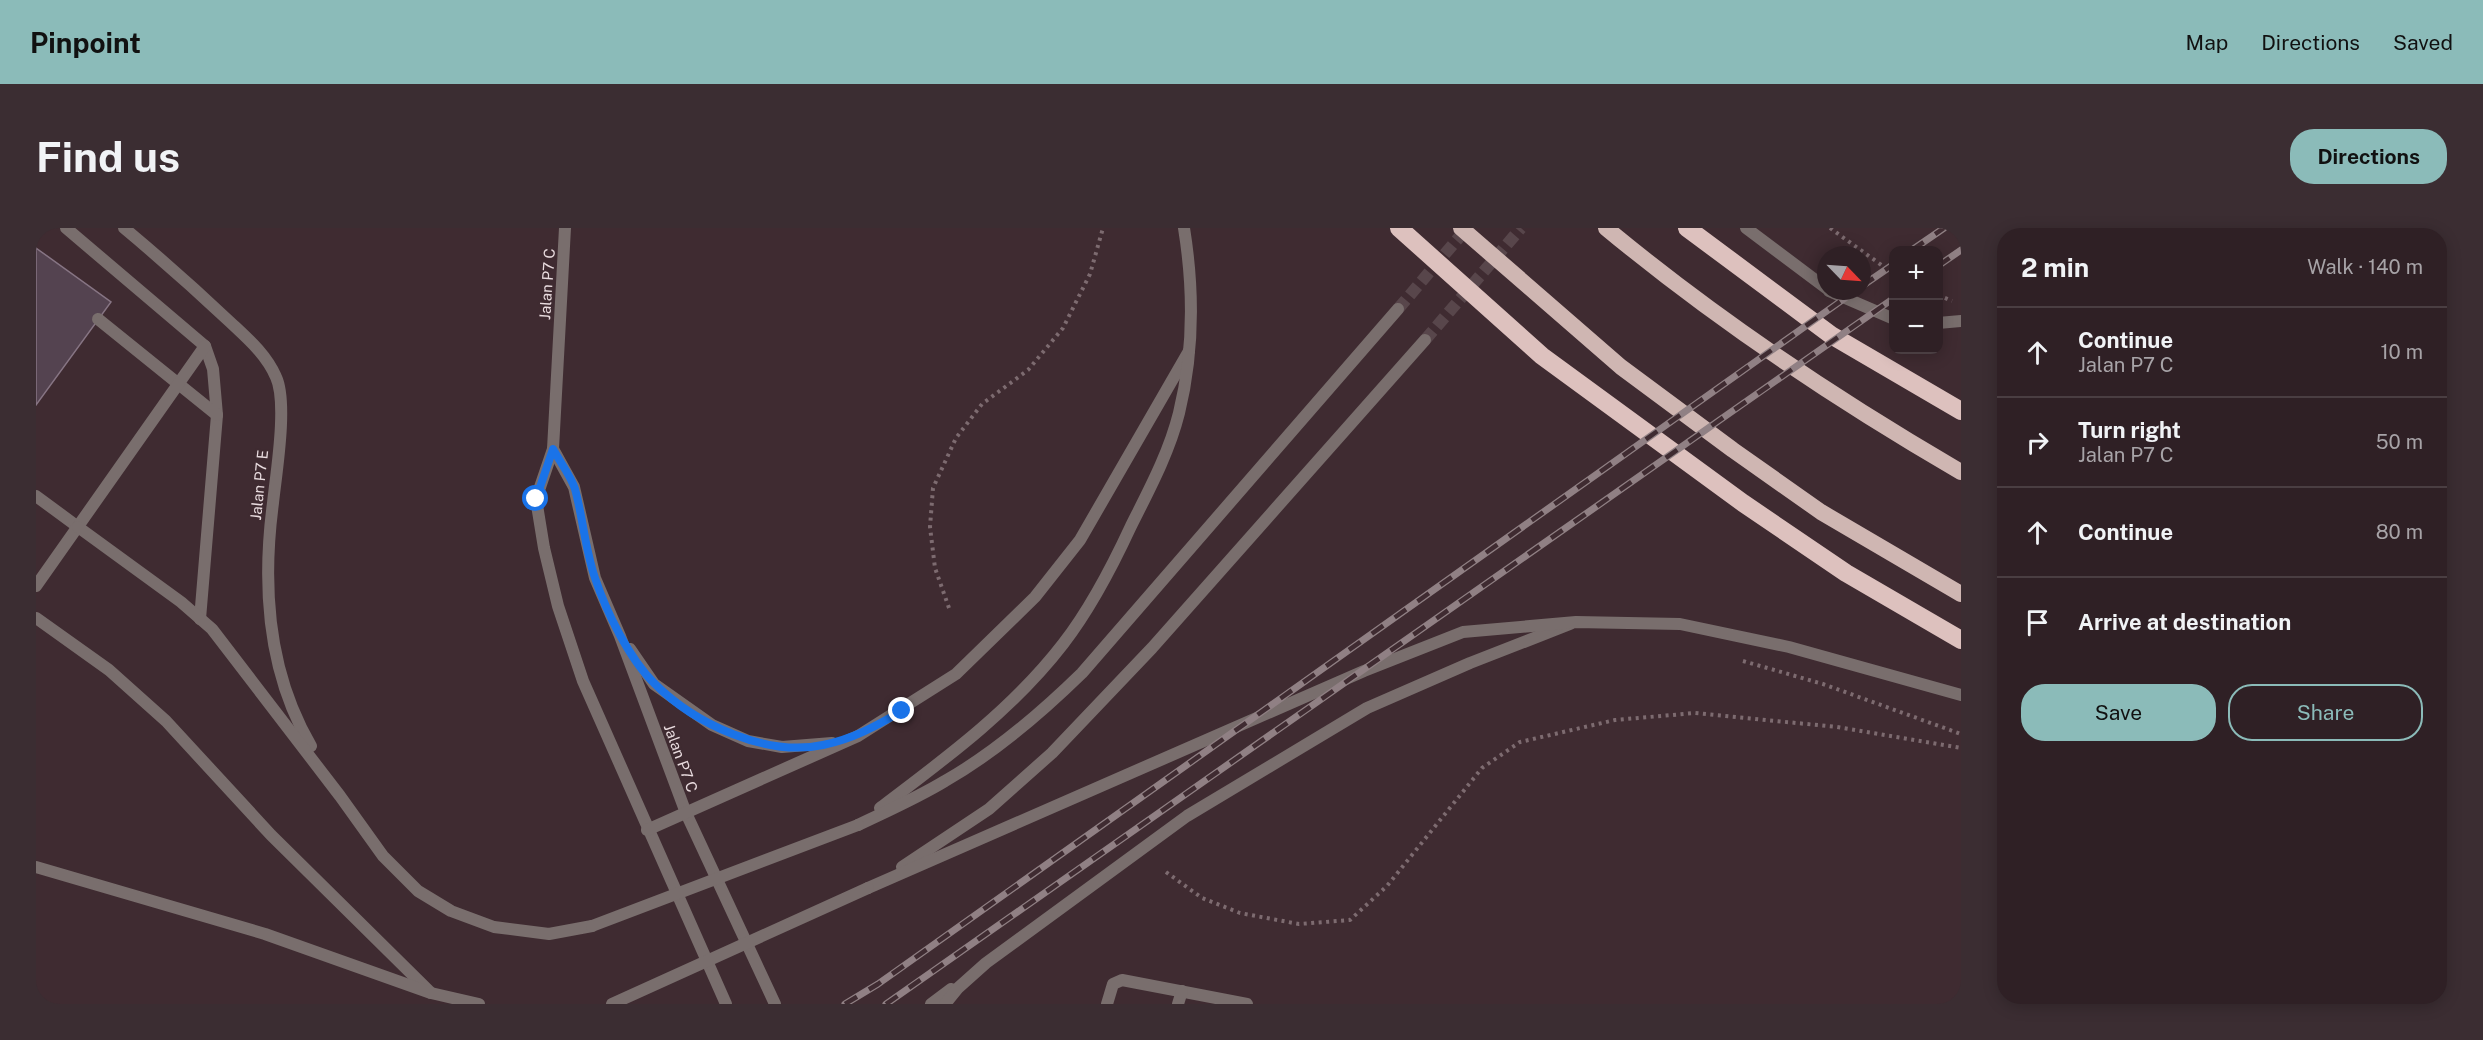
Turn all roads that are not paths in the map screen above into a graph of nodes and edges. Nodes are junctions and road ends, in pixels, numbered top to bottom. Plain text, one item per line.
1 (66, 228) edge
2 (75, 228) edge
3 (124, 228) edge
4 (565, 228) edge
5 (1184, 228) edge
6 (1400, 228) edge
7 (1461, 228) edge
8 (1606, 228) edge
9 (1688, 228) edge
10 (1746, 228) edge
11 (83, 240) junction
12 (1817, 282) edge
13 (1850, 300) edge
14 (1398, 309) tunnel mouth
15 (1889, 318) edge
16 (98, 319) dead end
17 (1961, 321) edge
18 (1943, 323) edge
19 (1425, 340) tunnel mouth
20 (205, 346) junction
21 (1190, 349) junction
22 (179, 383) junction
23 (1961, 411) edge
24 (217, 415) junction
25 (553, 449) junction
26 (1961, 472) edge
27 (36, 496) edge
28 (78, 527) junction
29 (36, 586) edge
30 (1961, 594) edge
31 (36, 618) edge
32 (201, 619) junction
33 (1576, 622) junction
34 (620, 636) junction
35 (1961, 640) edge
36 (1961, 695) edge
37 (858, 736) junction
38 (340, 796) junction
39 (686, 813) junction
40 (858, 825) junction
41 (647, 830) junction
42 (36, 867) edge
43 (868, 888) junction
44 (986, 963) junction
45 (1182, 991) junction
46 (431, 993) junction
47 (479, 1004) edge
48 (611, 1004) edge
49 (726, 1004) edge
50 (775, 1004) edge
51 (931, 1004) edge
52 (945, 1004) edge
53 (1107, 1004) edge
54 (1178, 1004) edge
55 (1247, 1004) edge

1 - 11 street
2 - 11 street
3 - 38 street, Jalan P7 E
4 - 25 street, Jalan P7 C
5 - 21 street
6 - 35 highway
7 - 30 highway
8 - 26 highway
9 - 23 highway
10 - 12 street
11 - 20 street
13 - 15 street
14 - 40 street
16 - 22 street
17 - 18 street
19 - 43 street
20 - 22 street
20 - 24 street
21 - 37 street
21 - 40 street
22 - 24 street
22 - 28 street
24 - 32 street
25 - 34 street, Jalan P7 C
25 - 41 street, Jalan P7 C
27 - 28 street
28 - 29 street
28 - 32 street
31 - 46 street
32 - 38 street
33 - 36 street
33 - 43 street
33 - 44 street
34 - 37 street
34 - 39 street, Jalan P7 C
37 - 39 street
38 - 40 street, bridge
39 - 41 street
39 - 50 street, Jalan P7 C
41 - 49 street, Jalan P7 C
42 - 46 street
43 - 48 street, bridge
44 - 51 street
44 - 52 street
45 - 53 street
45 - 54 street
45 - 55 street
46 - 47 street

